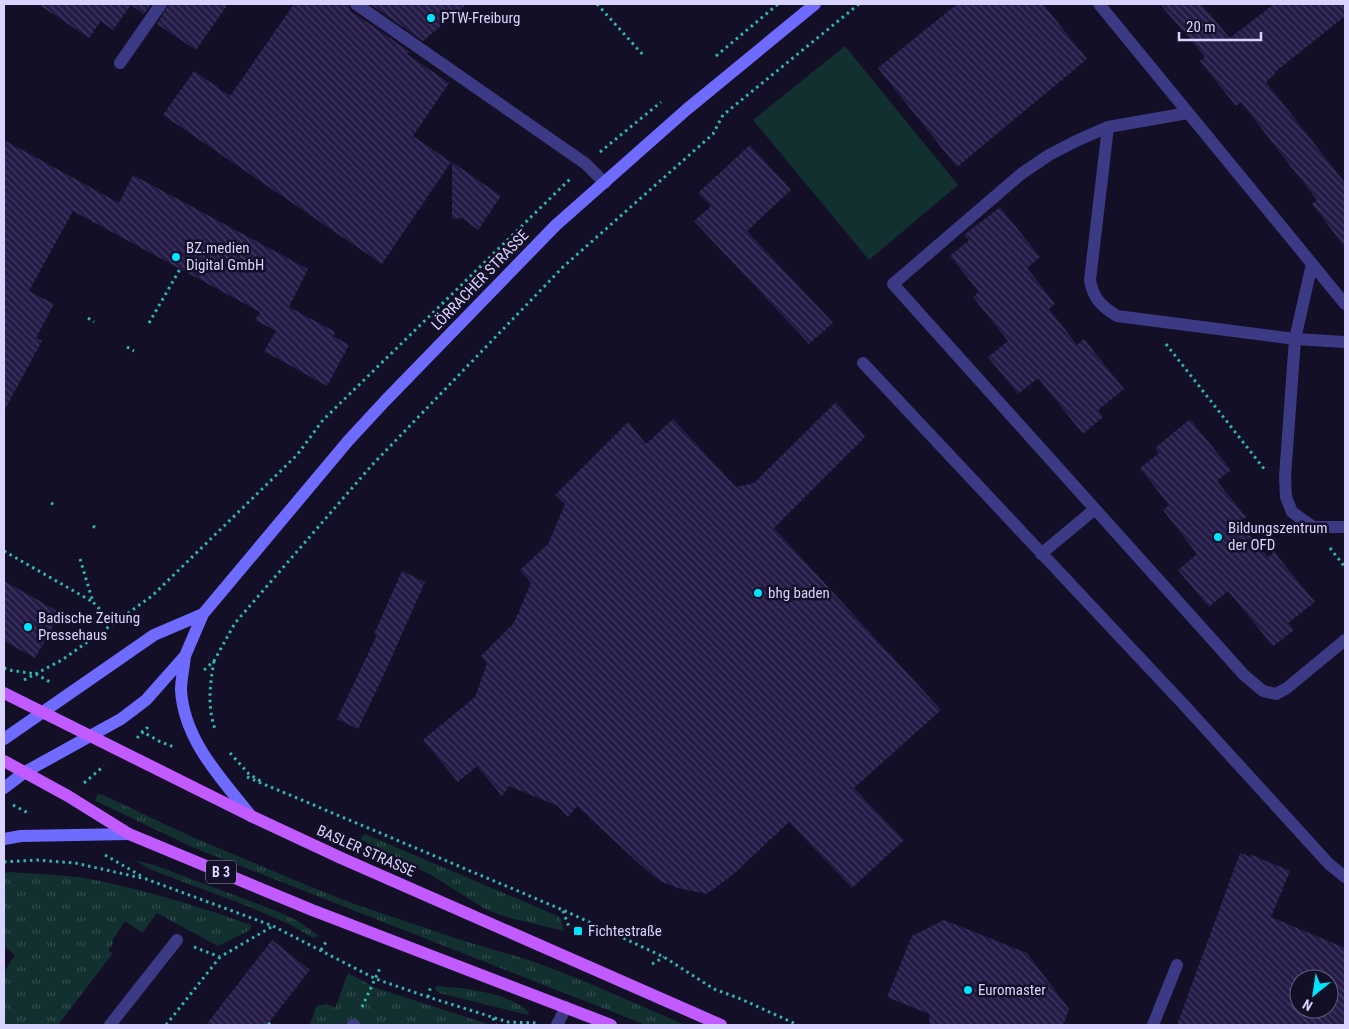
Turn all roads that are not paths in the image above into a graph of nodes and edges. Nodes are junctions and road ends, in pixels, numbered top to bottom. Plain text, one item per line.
1 (161, 4) edge
2 (356, 4) edge
3 (815, 4) edge
4 (1099, 4) edge
5 (120, 62) dead end
6 (1188, 113) junction
7 (1108, 127) junction
8 (605, 182) junction
9 (1312, 264) junction
10 (1345, 304) edge
11 (1295, 339) junction
12 (1345, 342) edge
13 (863, 363) dead end
14 (1095, 509) junction
15 (1345, 527) edge
16 (1041, 554) junction
17 (203, 614) junction
18 (1345, 640) edge
19 (185, 656) junction
20 (4, 693) edge
21 (42, 712) junction
22 (91, 737) junction
23 (4, 739) edge
24 (4, 761) edge
25 (25, 772) junction
26 (4, 788) edge
27 (251, 816) junction
28 (129, 834) junction
29 (4, 839) edge
30 (1345, 878) edge
31 (177, 940) road end
32 (1177, 965) dead end
33 (566, 1007) junction
34 (110, 1025) edge
35 (557, 1025) edge
36 (611, 1025) edge
37 (721, 1025) edge
38 (1153, 1025) edge

1 - 5 street
2 - 8 street
3 - 8 street, LÖRRACHER STRASSE
4 - 6 street
6 - 7 street
6 - 9 street
7 - 11 street
7 - 14 street
8 - 17 street, LÖRRACHER STRASSE
9 - 10 street
9 - 11 street
11 - 12 street
11 - 15 street
13 - 16 street
14 - 16 street
14 - 18 street
16 - 30 street
17 - 19 street, LÖRRACHER STRASSE
17 - 21 street, LÖRRACHER STRASSE
19 - 22 street, LÖRRACHER STRASSE
19 - 27 street
20 - 21 main road, BASLER STRASSE
21 - 22 main road, BASLER STRASSE
21 - 23 street, LÖRRACHER STRASSE
22 - 25 street, LÖRRACHER STRASSE
22 - 27 main road, BASLER STRASSE
24 - 25 main road, B 3
25 - 26 street, LÖRRACHER STRASSE
25 - 28 main road, B 3
27 - 37 main road, BASLER STRASSE
28 - 29 street
28 - 33 main road, B 3
31 - 34 street
32 - 38 street
33 - 35 street
33 - 36 main road, B 3

